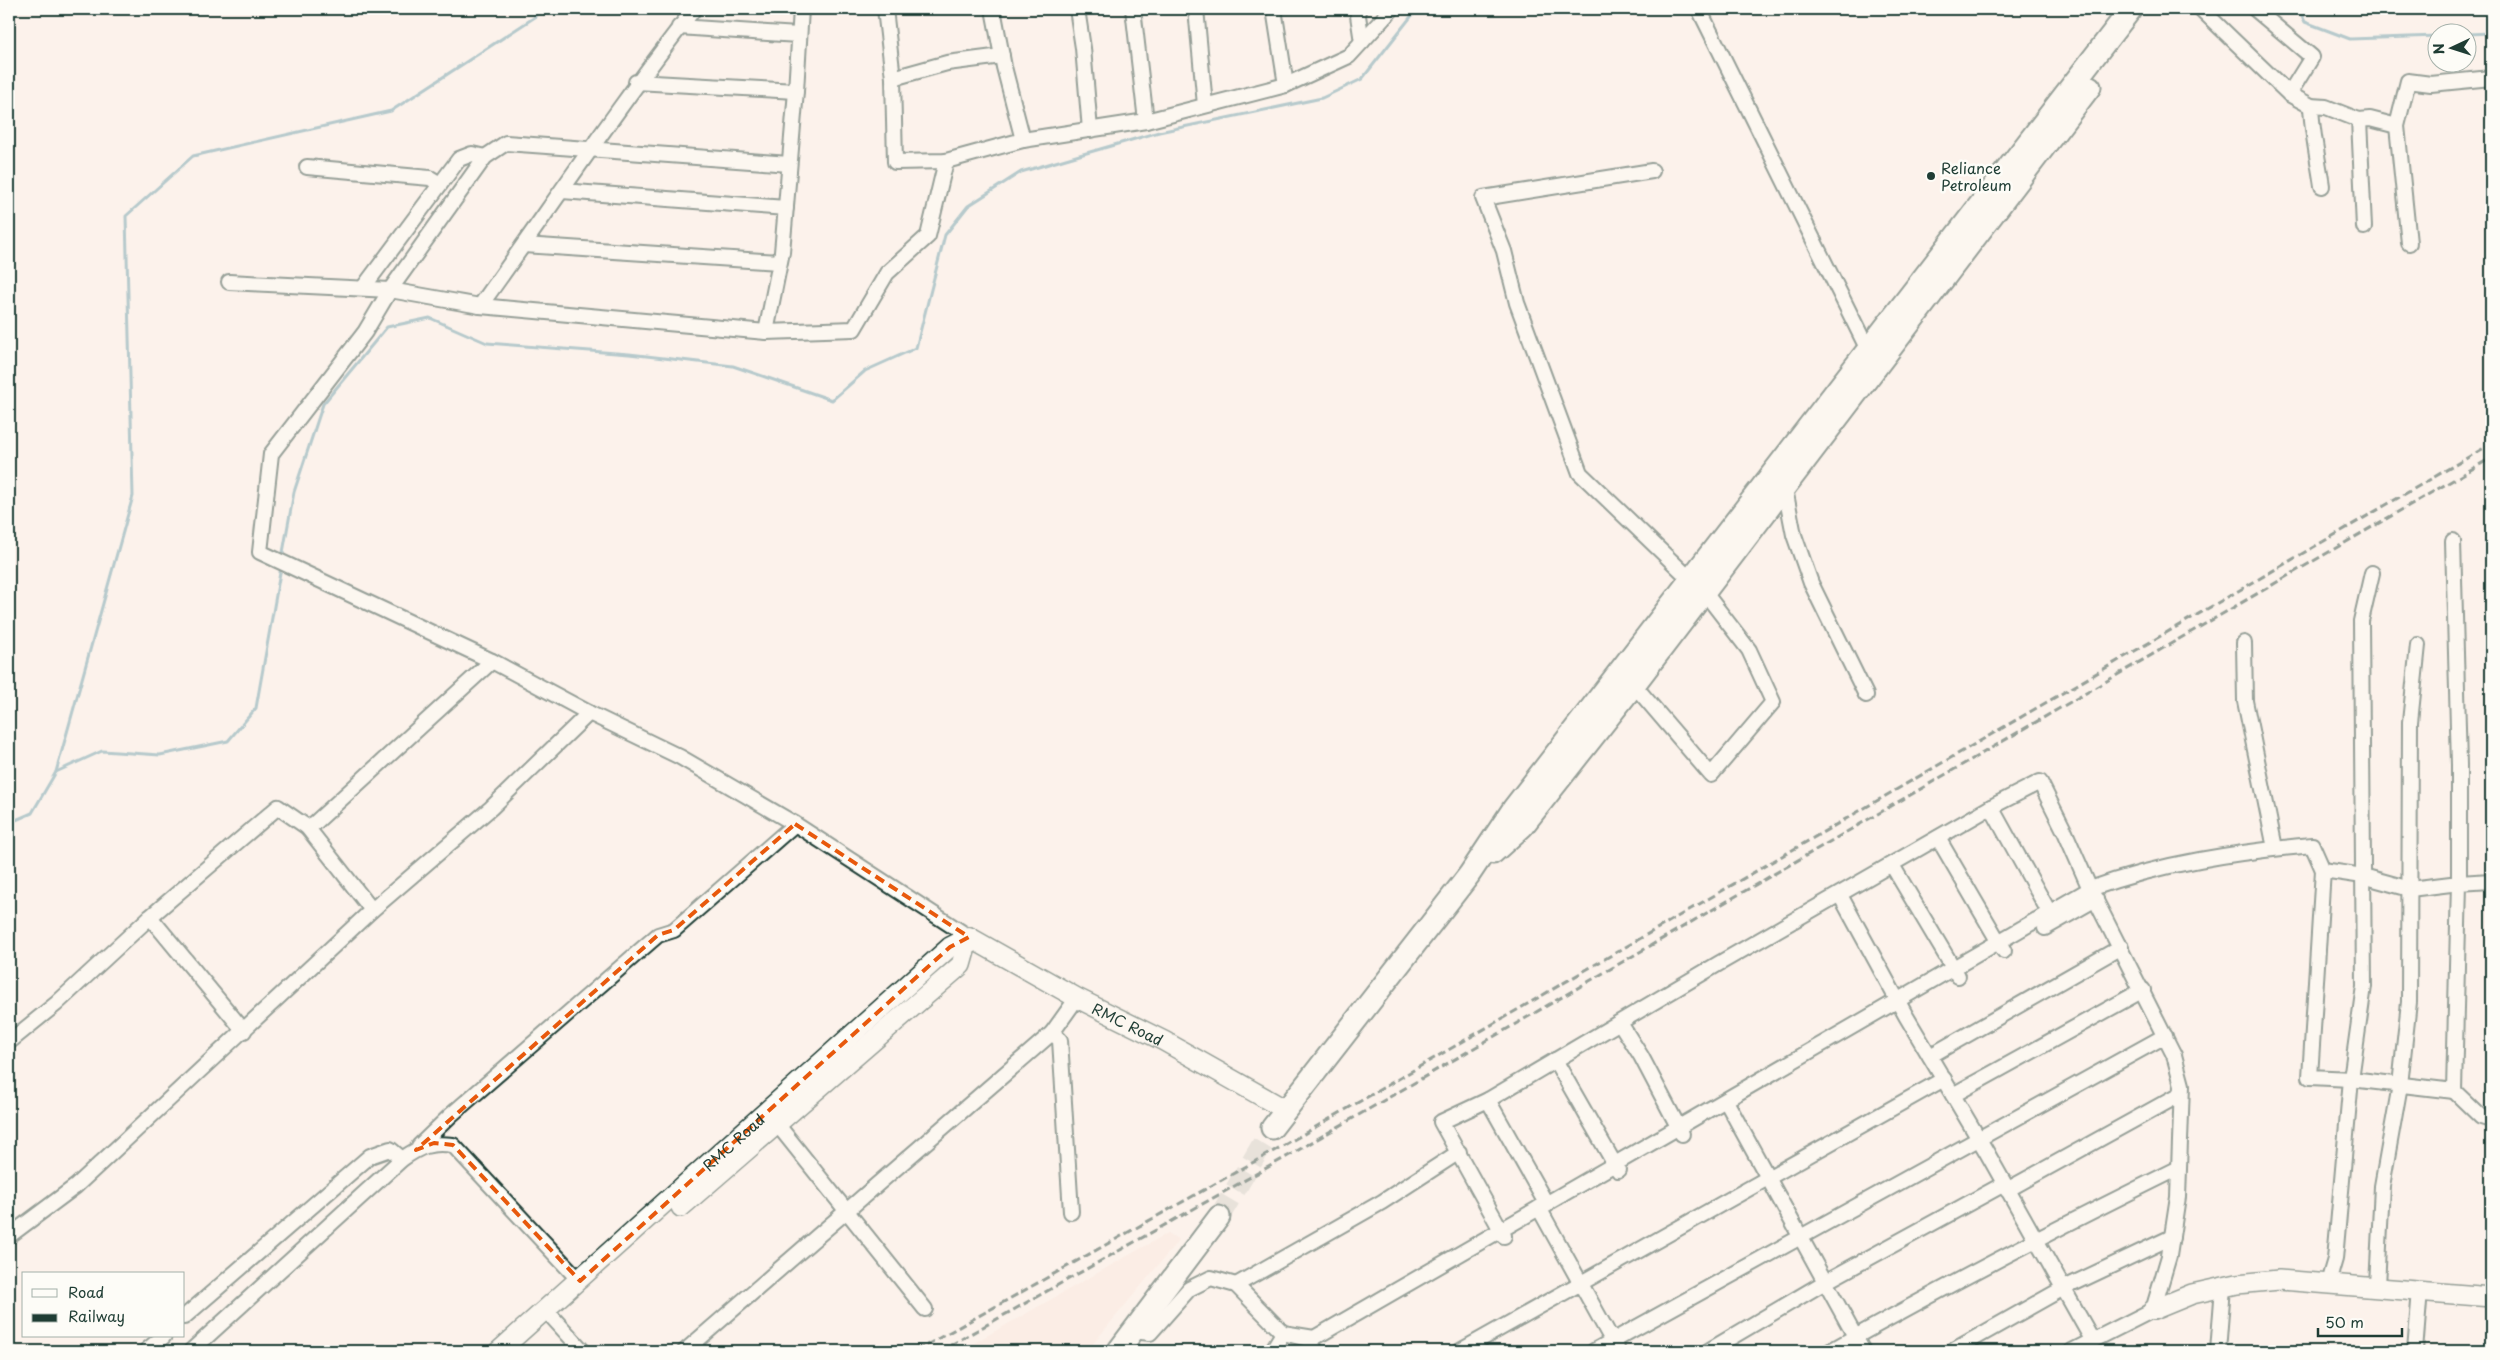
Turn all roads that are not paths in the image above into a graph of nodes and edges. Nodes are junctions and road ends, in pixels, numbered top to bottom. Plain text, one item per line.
1 (694, 9) edge
2 (801, 9) edge
3 (885, 9) edge
4 (993, 9) edge
5 (1077, 9) edge
6 (1133, 9) edge
7 (1196, 9) edge
8 (1274, 9) edge
9 (1357, 9) edge
10 (1392, 9) edge
11 (1699, 9) edge
12 (2131, 9) edge
13 (2147, 9) edge
14 (2201, 9) edge
15 (2255, 9) edge
16 (679, 27) junction
17 (798, 35) junction
18 (1362, 42) junction
19 (1002, 56) junction
20 (893, 78) junction
21 (2491, 78) edge
22 (636, 82) junction
23 (1286, 85) junction
24 (796, 91) junction
25 (2289, 94) junction
26 (1205, 105) junction
27 (2311, 106) junction
28 (2359, 120) junction
29 (1146, 121) junction
30 (2397, 126) junction
31 (1090, 130) junction
32 (1023, 140) junction
33 (592, 150) junction
34 (485, 157) junction
35 (946, 161) junction
36 (789, 164) junction
37 (307, 167) dead end
38 (1652, 171) dead end
39 (440, 184) junction
40 (2322, 186) dead end
41 (562, 191) junction
42 (786, 208) junction
43 (2364, 226) dead end
44 (2409, 243) dead end
45 (524, 245) junction
46 (779, 262) junction
47 (229, 282) dead end
48 (363, 288) junction
49 (390, 290) junction
50 (480, 306) junction
51 (766, 332) junction
52 (1875, 355) junction
53 (1785, 489) junction
54 (2453, 541) dead end
55 (2372, 573) dead end
56 (1692, 593) junction
57 (2244, 643) dead end
58 (2418, 645) dead end
59 (492, 661) junction
60 (1634, 686) junction
61 (1866, 695) dead end
62 (589, 714) junction
63 (1991, 807) junction
64 (795, 824) junction
65 (307, 828) junction
66 (1938, 838) junction
67 (2275, 848) junction
68 (1892, 865) junction
69 (2323, 870) junction
70 (1469, 876) junction
71 (2363, 876) junction
72 (2491, 881) edge
73 (2459, 883) junction
74 (2410, 889) junction
75 (2093, 894) junction
76 (1840, 895) junction
77 (372, 910) junction
78 (150, 917) junction
79 (2053, 918) junction
80 (969, 937) junction
81 (2002, 947) junction
82 (2120, 947) junction
83 (1957, 973) junction
84 (2143, 990) junction
85 (1077, 998) junction
86 (1903, 1003) junction
87 (1620, 1023) junction
88 (244, 1031) junction
89 (1052, 1033) junction
90 (2166, 1036) junction
91 (9, 1042) edge
92 (1933, 1054) junction
93 (1555, 1060) junction
94 (1944, 1079) junction
95 (2351, 1079) junction
96 (2400, 1085) junction
97 (2454, 1091) junction
98 (1955, 1094) junction
99 (2181, 1094) junction
100 (1488, 1100) junction
101 (1728, 1103) junction
102 (1286, 1110) junction
103 (2491, 1120) edge
104 (777, 1124) junction
105 (1272, 1128) tunnel mouth
106 (1681, 1131) junction
107 (1981, 1137) junction
108 (416, 1150) junction
109 (1459, 1152) junction
110 (402, 1159) junction
111 (1617, 1168) junction
112 (2179, 1168) junction
113 (1769, 1177) junction
114 (2008, 1187) junction
115 (1542, 1209) junction
116 (846, 1211) junction
117 (1071, 1212) dead end
118 (1219, 1218) tunnel mouth
119 (1502, 1233) junction
120 (9, 1236) edge
121 (1800, 1236) junction
122 (2172, 1237) junction
123 (2037, 1238) junction
124 (580, 1281) junction
125 (1580, 1282) junction
126 (1825, 1282) junction
127 (2328, 1283) junction
128 (1236, 1285) junction
129 (2377, 1286) junction
130 (2223, 1287) junction
131 (2064, 1288) junction
132 (2420, 1290) junction
133 (2491, 1297) edge
134 (925, 1309) dead end
135 (2153, 1310) junction
136 (185, 1316) edge
137 (553, 1318) junction
138 (1133, 1331) junction
139 (1283, 1333) junction
140 (1855, 1337) junction
141 (162, 1338) edge
142 (2096, 1339) junction
143 (1616, 1346) edge
144 (1314, 1349) edge
145 (146, 1351) edge
146 (191, 1351) edge
147 (500, 1351) edge
148 (514, 1351) edge
149 (583, 1351) edge
150 (685, 1351) edge
151 (1118, 1351) edge
152 (1272, 1351) edge
153 (1460, 1351) edge
154 (1594, 1351) edge
155 (1708, 1351) edge
156 (1830, 1351) edge
157 (1863, 1351) edge
158 (1952, 1351) edge
159 (2072, 1351) edge
160 (2218, 1351) edge
161 (2417, 1351) edge

1 - 16 street
2 - 17 street
3 - 20 street
4 - 19 street
5 - 31 street
6 - 29 street
7 - 26 street
8 - 23 street
9 - 18 street
10 - 18 street
11 - 52 street
12 - 52 main road
13 - 52 main road
14 - 25 street
15 - 25 street
16 - 17 street
16 - 22 street
17 - 24 street
18 - 23 street
19 - 20 street
19 - 32 street
20 - 35 street
21 - 30 street
22 - 24 street
22 - 33 street
23 - 26 street
24 - 36 street
25 - 27 street
26 - 29 street
27 - 28 street
27 - 40 street
28 - 30 street
28 - 43 street
29 - 31 street
30 - 44 street
31 - 32 street
32 - 35 street
33 - 34 street
33 - 36 street
33 - 41 street
34 - 39 street
34 - 49 street
35 - 51 street
36 - 42 street
37 - 39 street
38 - 56 street
39 - 48 street
41 - 42 street
41 - 45 street
42 - 46 street
45 - 46 street
45 - 50 street
46 - 51 street
47 - 48 street
48 - 49 street
49 - 50 street
49 - 59 street
50 - 51 street
52 - 53 main road
52 - 56 main road
53 - 56 main road
53 - 61 street
54 - 73 street
55 - 71 street
56 - 60 main road
56 - 60 street
56 - 70 main road
57 - 67 street
58 - 74 street
59 - 62 street
59 - 65 street
60 - 70 main road
62 - 64 street
62 - 77 street
63 - 66 street
63 - 75 street
63 - 79 street
64 - 80 street
64 - 108 street
65 - 77 street
65 - 78 street
66 - 68 street
66 - 81 street
67 - 69 street
67 - 75 street
68 - 76 street
68 - 83 street
69 - 71 street
69 - 95 street
70 - 102 main road
71 - 74 street
71 - 95 street
72 - 73 street
73 - 74 street
73 - 97 street
74 - 96 street
75 - 79 street
75 - 82 street
76 - 86 street
76 - 87 street
77 - 88 street
78 - 88 street
78 - 91 street
79 - 81 street
80 - 85 street, RMC Road
80 - 104 street, RMC Road
80 - 124 street, RMC Road
81 - 83 street
82 - 84 street
82 - 92 street
83 - 86 street
84 - 90 street
84 - 98 street
85 - 89 street
85 - 102 street, RMC Road
86 - 92 street
86 - 101 street
87 - 93 street
87 - 106 street
88 - 120 street
89 - 116 street
89 - 117 street
90 - 99 street
90 - 107 street
92 - 94 street
92 - 98 street
93 - 100 street
93 - 111 street
94 - 98 street
94 - 113 street
95 - 96 street
95 - 127 street
96 - 97 street
96 - 129 street
97 - 103 street
98 - 107 street
99 - 112 street
99 - 114 street
100 - 109 street
100 - 115 street
101 - 106 street
101 - 113 street
102 - 105 main road
104 - 116 street
104 - 137 street, RMC Road
106 - 111 street
107 - 114 street
107 - 121 street
108 - 110 street
108 - 124 street
109 - 119 street
109 - 128 street
110 - 136 street
110 - 146 street
111 - 115 street
112 - 122 street
112 - 123 street
113 - 121 street
113 - 125 street
114 - 123 street
114 - 126 street
115 - 119 street
115 - 125 street
116 - 134 street
116 - 150 street
118 - 138 main road
119 - 139 street
119 - 144 street
121 - 126 street
121 - 143 street
122 - 131 street
122 - 135 street
123 - 131 street
123 - 140 street
124 - 147 street, RMC Road
125 - 143 street
125 - 153 street
126 - 140 street
126 - 155 street
127 - 129 street
127 - 130 street
128 - 138 street
128 - 139 street
129 - 132 street
130 - 135 street
130 - 160 street
131 - 142 street
131 - 158 street
132 - 133 street
132 - 161 street
135 - 142 street
137 - 148 street, RMC Road
137 - 149 street
138 - 151 main road
139 - 144 street
139 - 152 street
140 - 156 street
140 - 157 street
141 - 145 street
142 - 159 street
143 - 154 street

